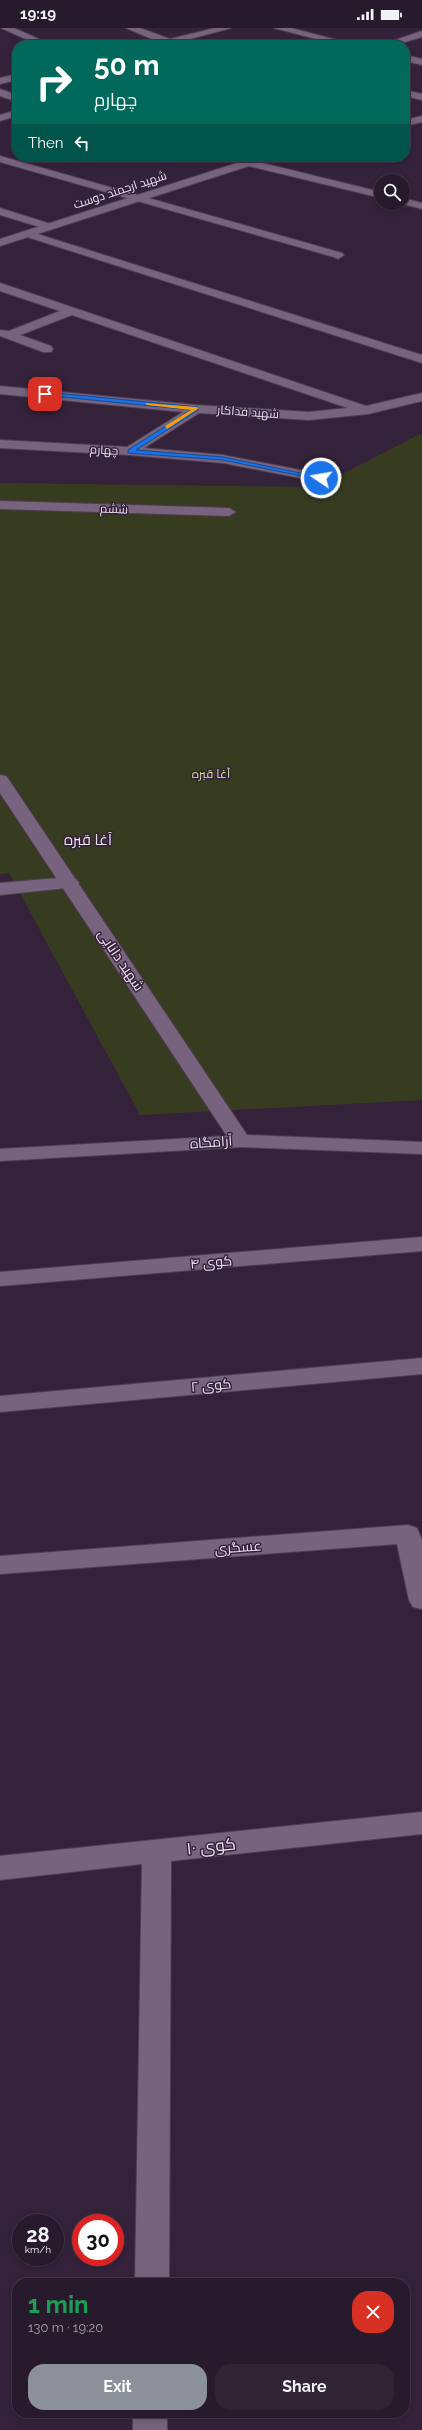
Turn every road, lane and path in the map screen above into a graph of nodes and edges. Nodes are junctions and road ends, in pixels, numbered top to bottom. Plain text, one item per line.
1 (6, 28) edge
2 (131, 28) edge
3 (226, 28) edge
4 (279, 28) edge
5 (422, 34) edge
6 (35, 40) edge
7 (164, 40) edge
8 (178, 40) edge
9 (330, 40) edge
10 (402, 40) edge
11 (410, 59) edge
12 (422, 62) edge
13 (12, 78) edge
14 (0, 81) edge
15 (0, 92) edge
16 (410, 94) edge
17 (12, 97) edge
18 (422, 97) edge
19 (12, 114) edge
20 (0, 118) edge
21 (422, 119) edge
22 (410, 122) edge
23 (0, 159) edge
24 (244, 162) edge
25 (248, 163) junction
26 (374, 193) edge
27 (140, 198) junction
28 (410, 203) edge
29 (422, 206) edge
30 (0, 211) edge
31 (50, 227) junction
32 (28, 234) junction
33 (0, 243) edge
34 (338, 254) dead end
35 (0, 287) edge
36 (72, 311) junction
37 (5, 334) edge
38 (47, 349) dead end
39 (422, 359) edge
40 (0, 390) edge
41 (422, 397) edge
42 (196, 408) junction
43 (368, 410) junction
44 (0, 444) edge
45 (130, 452) junction
46 (321, 478) dead end
47 (0, 505) edge
48 (229, 512) dead end
49 (0, 780) edge
50 (70, 883) junction
51 (0, 890) edge
52 (241, 1141) junction
53 (422, 1148) edge
54 (0, 1156) edge
55 (422, 1244) edge
56 (0, 1279) edge
57 (422, 1366) edge
58 (0, 1404) edge
59 (0, 1565) edge
60 (422, 1600) edge
61 (422, 1823) edge
62 (157, 1851) junction
63 (0, 1868) edge
64 (152, 2278) edge
65 (150, 2418) edge
66 (150, 2430) edge

1 - 6 street
2 - 7 street
3 - 8 street
4 - 9 street
5 - 10 street
11 - 12 street
13 - 14 street
15 - 17 street
16 - 18 street
19 - 20 street
21 - 22 street
23 - 27 street
24 - 25 street
25 - 26 street
25 - 27 street, شهید ارجمند دوست
27 - 31 street, شهید ارجمند دوست
27 - 34 street
28 - 29 street
30 - 31 street
31 - 32 street, شهید ارجمند دوست
32 - 33 street, شهید ارجمند دوست
32 - 39 street
35 - 36 street
36 - 37 street
36 - 43 street
37 - 38 street
40 - 42 street, شهید فداکار
41 - 43 street, شهید فداکار
42 - 43 street, شهید فداکار
42 - 45 street, چهارم
44 - 45 street, چهارم
45 - 46 street
47 - 48 street, ششم
49 - 50 street, شهید دانایی
50 - 51 street
50 - 52 street, شهید دانایی
52 - 53 street, آرامگاه
52 - 54 street, آرامگاه
55 - 56 street, کوی ۴
57 - 58 street, کوی ۲
59 - 60 street, عسگری
61 - 62 street, کوی ۱۰
62 - 63 street, کوی ۱۰
62 - 64 street
65 - 66 street

